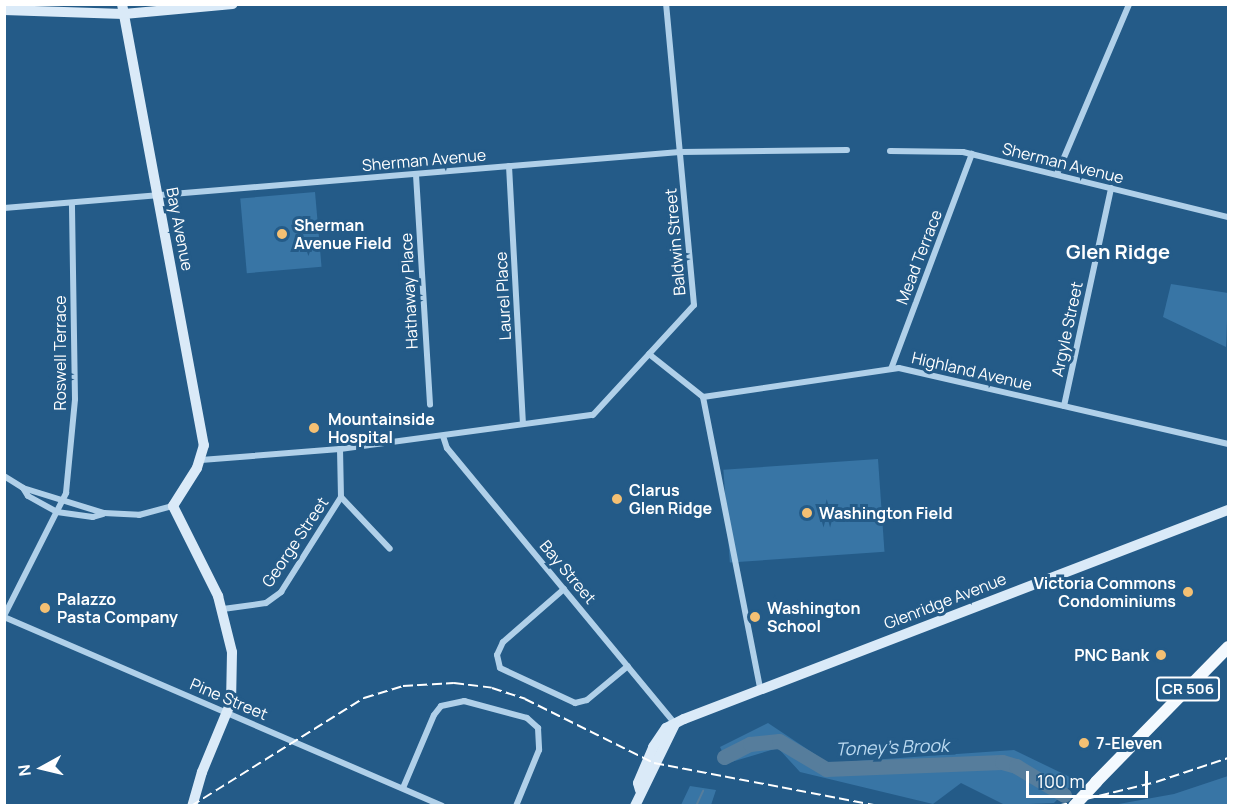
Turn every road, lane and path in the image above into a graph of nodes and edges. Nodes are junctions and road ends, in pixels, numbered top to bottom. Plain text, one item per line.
1 (233, 4) edge
2 (666, 4) edge
3 (1130, 4) edge
4 (123, 9) edge
5 (4, 10) edge
6 (848, 150) dead end
7 (680, 152) junction
8 (890, 152) dead end
9 (972, 154) junction
10 (509, 166) junction
11 (1057, 174) junction
12 (416, 175) junction
13 (1111, 188) junction
14 (159, 197) junction
15 (72, 204) junction
16 (4, 208) edge
17 (1228, 216) edge
18 (649, 354) junction
19 (891, 369) junction
20 (703, 397) junction
21 (430, 405) dead end
22 (1064, 406) junction
23 (523, 424) junction
24 (443, 436) junction
25 (1228, 444) edge
26 (340, 449) junction
27 (201, 460) junction
28 (4, 476) edge
29 (23, 488) junction
30 (341, 497) junction
31 (63, 501) junction
32 (173, 506) junction
33 (1228, 510) edge
34 (57, 512) junction
35 (104, 513) junction
36 (390, 549) dead end
37 (564, 589) junction
38 (8, 603) edge
39 (223, 609) junction
40 (4, 617) edge
41 (1228, 647) edge
42 (628, 666) junction
43 (760, 687) junction
44 (227, 713) junction
45 (675, 724) junction
46 (403, 788) junction
47 (192, 806) edge
48 (442, 806) edge
49 (516, 806) edge
50 (635, 806) edge
51 (1074, 806) edge

1 - 4 street
2 - 7 street, Baldwin Street
3 - 11 street
4 - 5 street
4 - 14 street, Bay Avenue
6 - 7 street, Sherman Avenue
7 - 10 street, Sherman Avenue
7 - 18 street, Baldwin Street
8 - 9 street, Sherman Avenue
9 - 11 street, Sherman Avenue
9 - 19 street, Mead Terrace
10 - 12 street, Sherman Avenue
10 - 23 street, Laurel Place
11 - 13 street, Sherman Avenue
12 - 14 street, Sherman Avenue
12 - 21 street, Hathaway Place
13 - 17 street, Sherman Avenue
13 - 22 street, Argyle Street
14 - 15 street, Sherman Avenue
14 - 27 street, Bay Avenue
15 - 16 street, Sherman Avenue
15 - 31 street, Roswell Terrace
18 - 20 street
18 - 23 street, Baldwin Street
19 - 20 street, Highland Avenue
19 - 22 street, Highland Avenue
20 - 43 street
22 - 25 street, Highland Avenue
23 - 24 street
24 - 26 street
24 - 37 street, Bay Street
26 - 27 street
26 - 30 street, George Street
27 - 32 street
28 - 29 street
29 - 31 street
29 - 34 street
30 - 36 street
30 - 39 street, George Street
31 - 34 street
31 - 35 street
32 - 35 street
32 - 39 street
33 - 43 street, Glenridge Avenue
34 - 35 street
34 - 38 street
37 - 42 street, Bay Street
37 - 42 street
38 - 40 street
39 - 44 street
40 - 44 street, Pine Street
41 - 51 main road, CR 506, bridge
42 - 45 street, Bay Street
43 - 45 street, Glenridge Avenue
44 - 46 street, Pine Street
44 - 47 street
45 - 50 street
46 - 48 street, Pine Street
46 - 49 street

